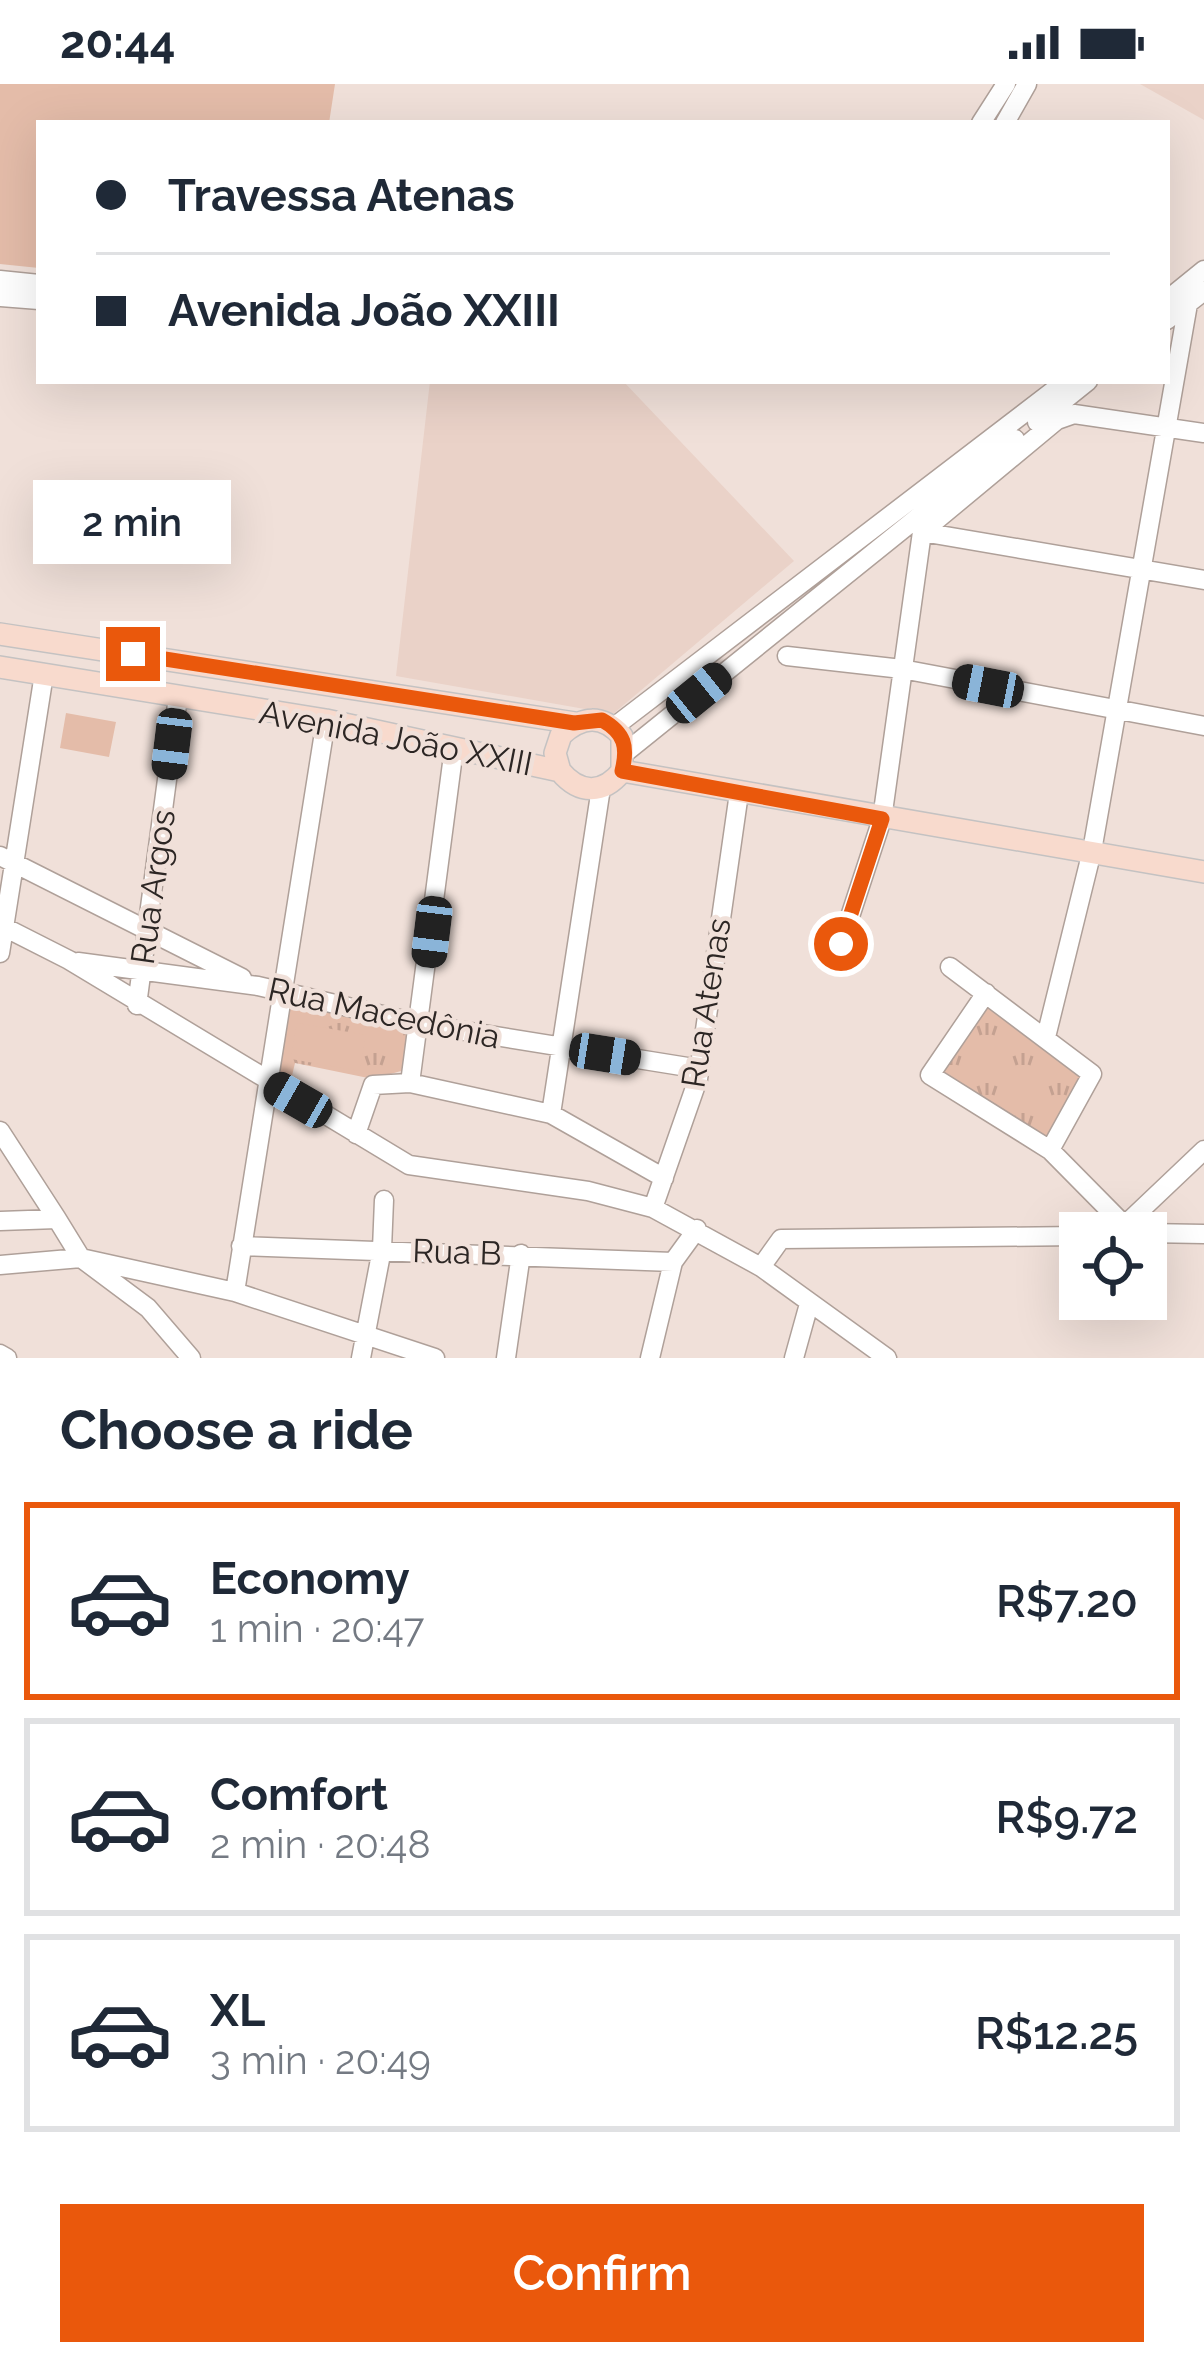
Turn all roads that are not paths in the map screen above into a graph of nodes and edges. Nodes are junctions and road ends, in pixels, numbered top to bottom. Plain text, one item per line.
1 (1006, 84) edge
2 (1027, 84) edge
3 (983, 120) edge
4 (1007, 120) edge
5 (1204, 270) edge
6 (0, 280) edge
7 (36, 284) edge
8 (0, 297) edge
9 (1170, 298) edge
10 (1196, 298) edge
11 (36, 300) edge
12 (1170, 318) edge
13 (1062, 384) edge
14 (1084, 384) edge
15 (1164, 425) junction
16 (1204, 433) edge
17 (922, 532) junction
18 (1139, 568) junction
19 (1204, 580) edge
20 (0, 634) edge
21 (787, 656) dead end
22 (0, 667) edge
23 (902, 669) junction
24 (44, 674) junction
25 (178, 697) junction
26 (1117, 711) junction
27 (326, 720) junction
28 (574, 723) junction
29 (1204, 726) edge
30 (614, 727) junction
31 (454, 748) junction
32 (624, 761) junction
33 (560, 772) junction
34 (601, 788) junction
35 (739, 793) junction
36 (882, 819) junction
37 (1092, 851) junction
38 (8, 860) edge
39 (1204, 872) edge
40 (2, 926) edge
41 (149, 932) junction
42 (841, 944) dead end
43 (0, 952) edge
44 (69, 960) junction
45 (950, 967) dead end
46 (140, 970) junction
47 (258, 986) junction
48 (986, 993) junction
49 (282, 994) junction
50 (136, 1005) junction
51 (422, 1024) junction
52 (1046, 1037) junction
53 (559, 1047) junction
54 (700, 1069) junction
55 (269, 1083) junction
56 (410, 1083) junction
57 (551, 1114) junction
58 (0, 1131) edge
59 (356, 1134) junction
60 (1050, 1150) junction
61 (1204, 1150) edge
62 (664, 1178) junction
63 (385, 1200) dead end
64 (653, 1208) junction
65 (1115, 1212) edge
66 (1151, 1212) edge
67 (57, 1219) junction
68 (0, 1221) edge
69 (697, 1228) junction
70 (1167, 1232) edge
71 (1204, 1234) edge
72 (1059, 1236) edge
73 (241, 1246) junction
74 (382, 1249) junction
75 (521, 1254) junction
76 (81, 1258) junction
77 (673, 1262) junction
78 (0, 1265) edge
79 (761, 1267) junction
80 (235, 1292) junction
81 (809, 1304) junction
82 (365, 1334) junction
83 (191, 1358) edge
84 (361, 1358) edge
85 (435, 1358) edge
86 (506, 1358) edge
87 (650, 1358) edge
88 (794, 1358) edge
89 (887, 1358) edge

1 - 3 street
2 - 4 street
5 - 9 street
6 - 7 street
8 - 11 street
10 - 12 street
10 - 15 street
13 - 30 street
14 - 32 street
15 - 16 street
15 - 17 street
15 - 18 street
17 - 18 street
17 - 23 street
18 - 19 street
18 - 26 street
20 - 28 main road, Avenida João XXIII
21 - 23 street
22 - 24 main road, Avenida João XXIII
23 - 26 street
23 - 36 street
24 - 25 main road, Avenida João XXIII
24 - 38 street
25 - 27 main road, Avenida João XXIII
25 - 41 street, Rua Argos
26 - 29 street
26 - 37 street
27 - 31 main road, Avenida João XXIII
27 - 49 street
28 - 30 main road
28 - 33 main road
30 - 32 main road
31 - 33 main road, Avenida João XXIII
31 - 51 street
32 - 34 main road
32 - 35 main road
33 - 34 main road, Avenida João XXIII
34 - 53 street
35 - 36 main road
35 - 54 street, Rua Atenas
36 - 37 main road
36 - 42 street
37 - 39 main road
37 - 52 street
38 - 40 street
38 - 41 street
40 - 43 street
40 - 44 street
41 - 46 street, Rua Argos
41 - 47 street
44 - 46 street, Rua Macedônia
44 - 50 street
45 - 48 street
46 - 47 street, Rua Macedônia
46 - 50 street, Rua Argos
47 - 49 street, Rua Macedônia
48 - 52 street
48 - 60 street
49 - 51 street, Rua Macedônia
49 - 55 street
50 - 55 street
51 - 53 street, Rua Macedônia
51 - 56 street
52 - 60 street
53 - 54 street, Rua Macedônia
53 - 57 street
54 - 62 street, Rua Atenas
55 - 59 street
55 - 73 street
56 - 57 street
56 - 59 street
57 - 62 street
58 - 67 street
59 - 64 street
60 - 65 street
61 - 66 street
62 - 64 street, Rua Atenas
63 - 74 street
64 - 69 street
67 - 68 street
67 - 76 street
69 - 77 street
69 - 79 street
70 - 71 street
72 - 79 street
73 - 74 street, Rua B
73 - 80 street
74 - 75 street, Rua B
74 - 82 street
75 - 77 street, Rua B
75 - 86 street
76 - 78 street
76 - 80 street
76 - 83 street
77 - 87 street
79 - 81 street
80 - 82 street
81 - 88 street
81 - 89 street
82 - 84 street
82 - 85 street

